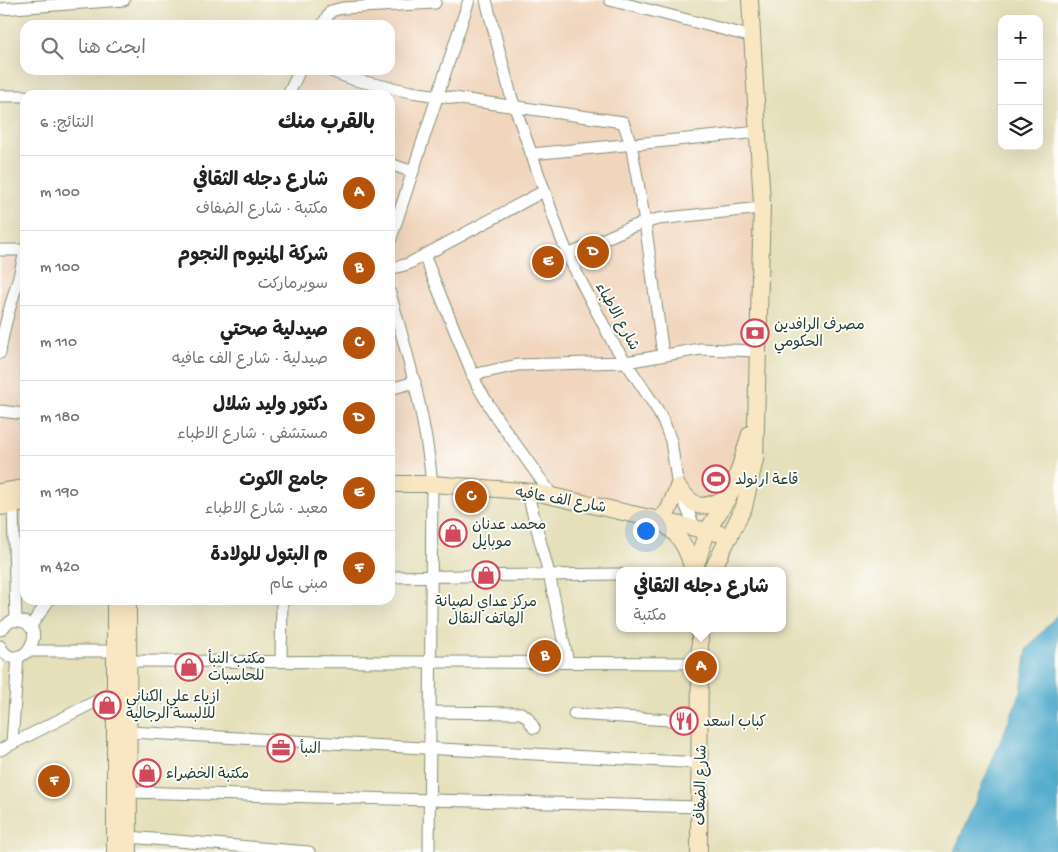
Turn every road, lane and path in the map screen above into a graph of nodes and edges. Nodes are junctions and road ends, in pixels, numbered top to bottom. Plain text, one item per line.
1 (124, 0) edge
2 (435, 0) edge
3 (469, 0) edge
4 (486, 0) edge
5 (610, 0) edge
6 (750, 0) edge
7 (0, 9) edge
8 (326, 20) edge
9 (753, 37) junction
10 (298, 75) edge
11 (343, 75) edge
12 (368, 83) junction
13 (290, 90) edge
14 (366, 90) edge
15 (437, 95) junction
16 (0, 96) edge
17 (20, 96) edge
18 (516, 108) junction
19 (759, 132) junction
20 (632, 144) junction
21 (531, 154) junction
22 (395, 166) edge
23 (413, 172) junction
24 (544, 190) junction
25 (762, 208) junction
26 (645, 222) junction
27 (395, 226) edge
28 (0, 250) edge
29 (20, 250) edge
30 (424, 255) junction
31 (568, 255) junction
32 (395, 268) edge
33 (20, 292) edge
34 (395, 310) edge
35 (758, 351) junction
36 (0, 353) edge
37 (662, 355) junction
38 (626, 362) junction
39 (472, 375) junction
40 (415, 382) junction
41 (395, 388) edge
42 (0, 411) edge
43 (20, 413) edge
44 (755, 420) junction
45 (395, 484) edge
46 (432, 484) junction
47 (678, 487) junction
48 (20, 489) edge
49 (527, 491) junction
50 (0, 492) edge
51 (552, 495) junction
52 (728, 498) junction
53 (13, 505) edge
54 (659, 520) junction
55 (701, 529) junction
56 (730, 536) junction
57 (693, 567) edge
58 (695, 567) edge
59 (714, 567) edge
60 (549, 574) junction
61 (616, 574) edge
62 (395, 577) edge
63 (431, 577) junction
64 (45, 605) edge
65 (116, 605) edge
66 (128, 605) edge
67 (282, 605) edge
68 (16, 620) junction
69 (30, 627) junction
70 (0, 630) edge
71 (700, 632) edge
72 (0, 646) edge
73 (23, 654) junction
74 (123, 656) junction
75 (430, 660) junction
76 (281, 661) junction
77 (568, 662) junction
78 (700, 663) junction
79 (116, 691) junction
80 (430, 712) junction
81 (574, 714) dead end
82 (701, 722) junction
83 (534, 728) dead end
84 (130, 732) junction
85 (12, 743) junction
86 (429, 748) junction
87 (0, 750) edge
88 (700, 764) junction
89 (129, 792) junction
90 (428, 798) junction
91 (700, 807) junction
92 (129, 845) edge
93 (114, 852) edge
94 (309, 852) edge
95 (429, 852) edge
96 (699, 852) edge

1 - 7 street
2 - 8 street
3 - 15 street
4 - 18 street, شارع الاطباء
5 - 9 street
6 - 9 street
9 - 19 street
10 - 13 street
11 - 12 street
12 - 14 street
12 - 15 street
15 - 18 street
15 - 23 street
16 - 17 street
18 - 20 street
18 - 21 street, شارع الاطباء
19 - 20 street
19 - 25 street
20 - 21 street
20 - 26 street
21 - 24 street, شارع الاطباء
22 - 23 street
23 - 27 street
24 - 30 street
24 - 31 street, شارع الاطباء
25 - 26 street
25 - 35 street
26 - 31 street
26 - 37 street
28 - 29 street
30 - 32 street
30 - 39 street
31 - 38 street, شارع الاطباء
33 - 36 street
34 - 40 street
35 - 37 street
35 - 44 street
37 - 38 street
38 - 39 street
38 - 47 street, شارع الاطباء
39 - 51 street
40 - 41 street
40 - 46 street
42 - 43 street
44 - 52 street
44 - 56 street
45 - 46 street, شارع الف عافيه
46 - 49 street, شارع الف عافيه
46 - 63 street
47 - 52 street
47 - 54 street
47 - 55 street, شارع الاطباء
48 - 50 street
49 - 51 street, شارع الف عافيه
49 - 60 street
51 - 54 street, شارع الف عافيه
52 - 55 street
53 - 68 street
54 - 55 street, شارع الف عافيه
54 - 57 street
55 - 56 street, شارع الف عافيه
55 - 58 street
56 - 59 street
60 - 61 street
60 - 63 street
60 - 77 street
62 - 63 street
63 - 75 street
64 - 69 street
65 - 74 street
66 - 74 street
67 - 76 street
68 - 69 street
68 - 70 street
69 - 73 street
71 - 78 street, شارع الضفاف
72 - 73 street
73 - 74 street
73 - 85 street
74 - 76 street
74 - 79 street
74 - 84 street
75 - 76 street
75 - 77 street
75 - 80 street
77 - 78 street
78 - 82 street, شارع الضفاف
79 - 85 street
79 - 93 street
80 - 83 street
80 - 86 street
81 - 82 street
82 - 88 street, شارع الضفاف
84 - 86 street
84 - 89 street
85 - 87 street
86 - 88 street
86 - 90 street
88 - 91 street, شارع الضفاف
89 - 90 street
89 - 92 street
90 - 91 street
90 - 95 street
91 - 96 street, شارع الضفاف
92 - 94 street

